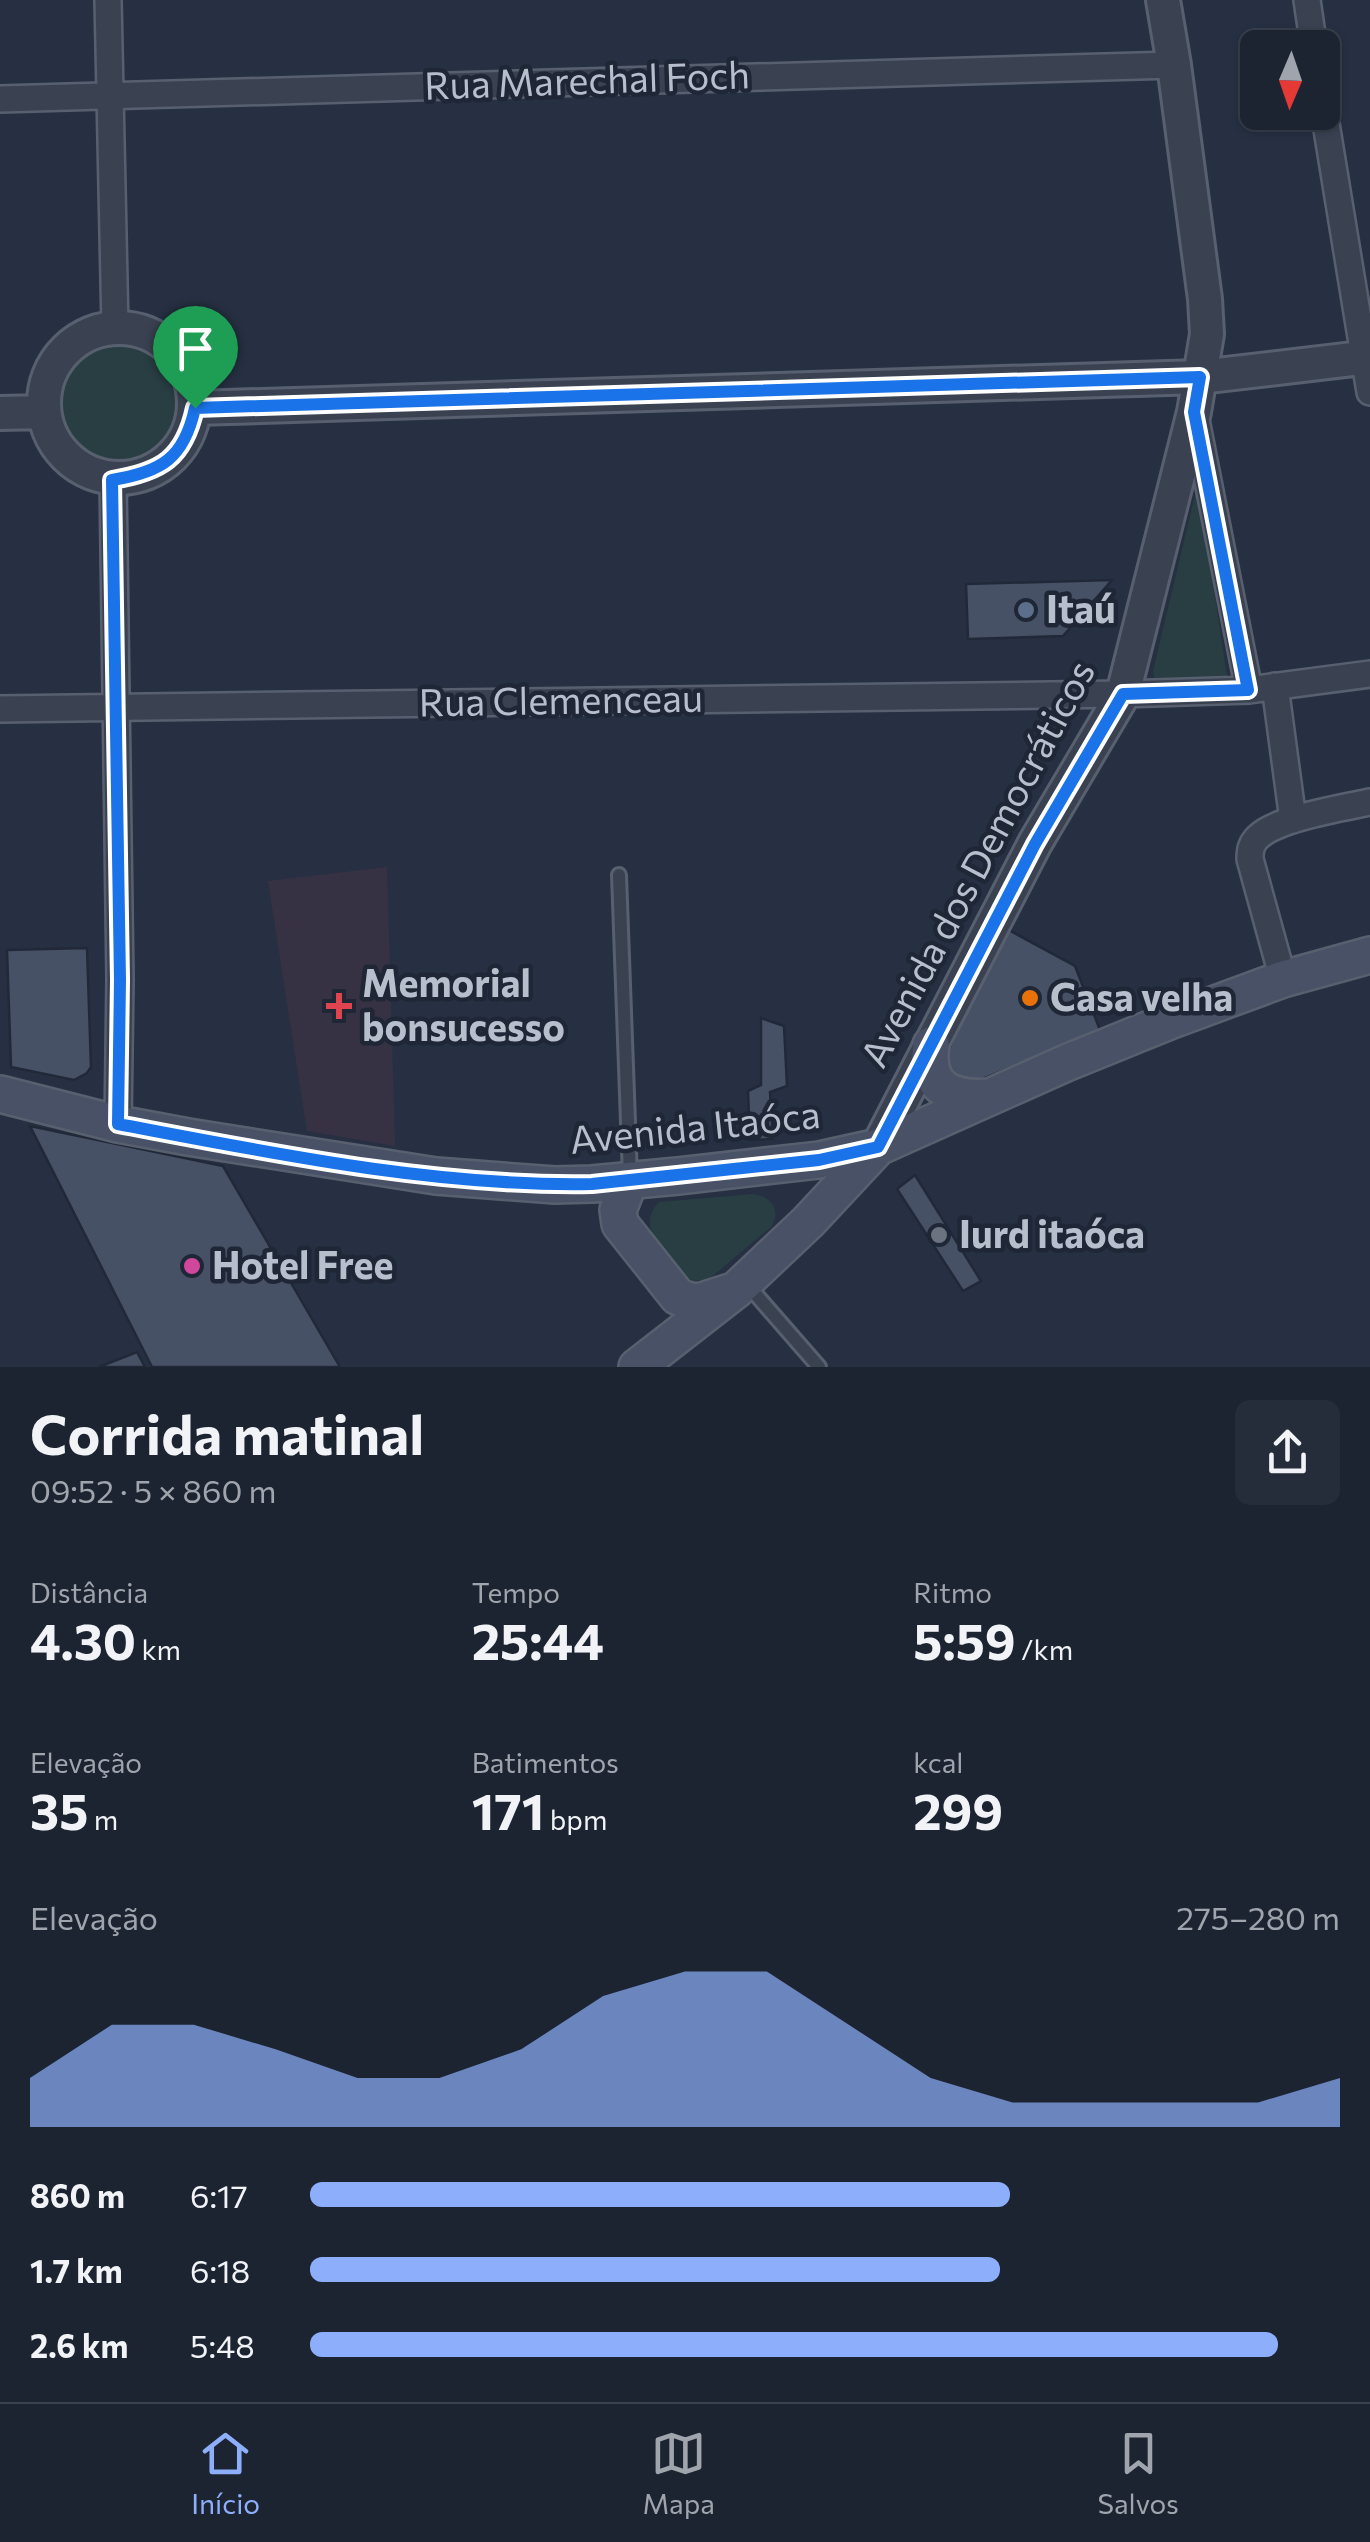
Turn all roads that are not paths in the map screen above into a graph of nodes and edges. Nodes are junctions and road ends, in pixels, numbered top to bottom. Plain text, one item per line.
1 (108, 0) edge
2 (1163, 0) edge
3 (1306, 0) edge
4 (1311, 30) edge
5 (1174, 65) junction
6 (110, 94) junction
7 (0, 99) edge
8 (1327, 130) edge
9 (115, 328) junction
10 (1367, 357) edge
11 (1200, 377) junction
12 (1370, 392) edge
13 (195, 408) junction
14 (44, 412) junction
15 (1194, 412) junction
16 (0, 413) edge
17 (112, 480) junction
18 (1370, 674) edge
19 (1275, 686) junction
20 (1248, 690) junction
21 (1123, 694) junction
22 (117, 706) junction
23 (0, 709) edge
24 (1370, 802) edge
25 (1293, 820) junction
26 (619, 875) dead end
27 (1370, 955) edge
28 (1282, 979) junction
29 (931, 1045) junction
30 (0, 1094) edge
31 (992, 1097) junction
32 (118, 1124) junction
33 (878, 1147) junction
34 (630, 1180) junction
35 (740, 1286) junction
36 (637, 1367) edge
37 (819, 1367) edge

1 - 6 street
2 - 5 street, Avenida dos Democráticos
3 - 4 street
5 - 6 street, Rua Marechal Foch
5 - 11 street, Avenida dos Democráticos
6 - 7 street, Rua Marechal Foch
6 - 9 street
8 - 10 street
9 - 13 street
9 - 14 street
10 - 11 street
10 - 12 street
11 - 13 street
11 - 15 street, Avenida dos Democráticos
13 - 17 street
14 - 16 street
14 - 17 street
15 - 20 street
15 - 21 street, Avenida dos Democráticos
17 - 22 street
18 - 19 street, Rua Clemenceau
19 - 20 street, Rua Clemenceau
19 - 25 street
20 - 21 street, Rua Clemenceau
21 - 22 street, Rua Clemenceau
21 - 29 street, Avenida dos Democráticos
22 - 23 street, Rua Clemenceau
22 - 32 street
24 - 25 street
25 - 28 street
26 - 34 lane
27 - 28 main road, Avenida Itaóca
28 - 31 main road, Avenida Itaóca
29 - 31 main road
29 - 33 street, Avenida dos Democráticos
30 - 32 main road, Avenida Itaóca
31 - 33 main road, Avenida Itaóca
32 - 34 main road, Avenida Itaóca
33 - 34 main road, Avenida Itaóca
33 - 35 main road, Avenida dos Democráticos
34 - 35 main road
35 - 36 main road, Avenida dos Democráticos
35 - 37 lane

